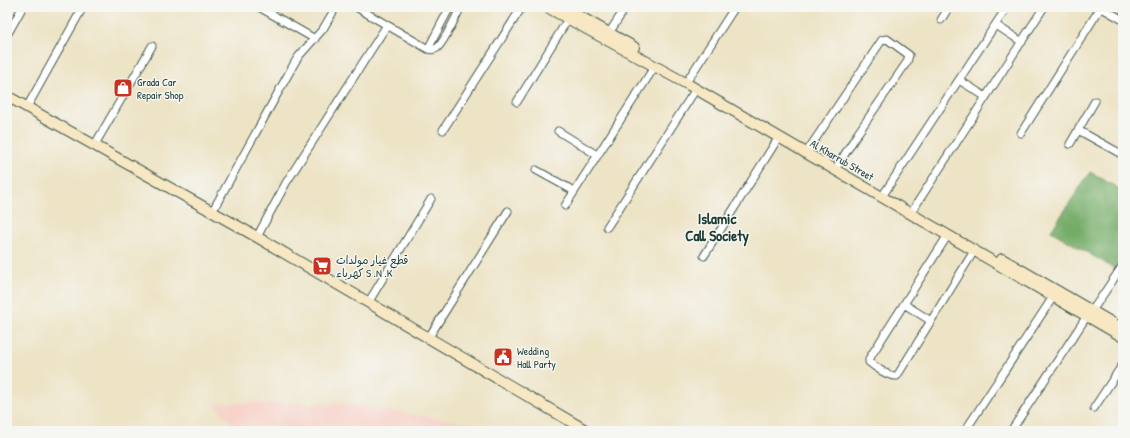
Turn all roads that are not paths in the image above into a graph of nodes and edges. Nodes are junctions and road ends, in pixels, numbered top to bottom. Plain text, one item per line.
1 (83, 7) edge
2 (260, 7) edge
3 (336, 7) edge
4 (356, 7) edge
5 (450, 7) edge
6 (461, 7) edge
7 (522, 7) edge
8 (547, 7) edge
9 (563, 7) edge
10 (626, 7) edge
11 (735, 7) edge
12 (949, 7) edge
13 (1007, 7) edge
14 (1044, 7) edge
15 (1101, 7) edge
16 (21, 10) dead end
17 (572, 13) edge
18 (941, 20) dead end
19 (1123, 20) edge
20 (387, 25) junction
21 (996, 25) junction
22 (609, 33) junction
23 (7, 35) edge
24 (315, 39) junction
25 (1022, 42) junction
26 (152, 46) dead end
27 (428, 49) junction
28 (655, 66) junction
29 (689, 78) junction
30 (959, 80) junction
31 (696, 89) junction
32 (7, 96) edge
33 (986, 97) junction
34 (1095, 101) dead end
35 (517, 102) dead end
36 (27, 107) junction
37 (443, 130) dead end
38 (1078, 130) junction
39 (558, 131) dead end
40 (1021, 133) dead end
41 (779, 137) junction
42 (1070, 144) dead end
43 (94, 146) junction
44 (808, 151) junction
45 (597, 155) junction
46 (1123, 156) edge
47 (838, 165) junction
48 (536, 170) dead end
49 (574, 191) junction
50 (885, 192) junction
51 (431, 199) dead end
52 (566, 206) dead end
53 (914, 208) junction
54 (508, 211) dead end
55 (212, 212) junction
56 (607, 227) dead end
57 (948, 235) junction
58 (257, 237) junction
59 (974, 251) junction
60 (704, 256) dead end
61 (1123, 265) edge
62 (1053, 297) junction
63 (368, 303) junction
64 (904, 304) junction
65 (1089, 314) junction
66 (931, 321) junction
67 (1123, 328) edge
68 (429, 337) junction
69 (1123, 338) edge
70 (1123, 364) edge
71 (1094, 408) dead end
72 (587, 431) edge
73 (965, 431) edge
74 (1011, 431) edge

1 - 36 street
2 - 24 street
3 - 24 street
4 - 20 street
5 - 27 street
6 - 27 street
7 - 37 street
8 - 17 main road, Al Kharrub Street
9 - 17 main road, Al Kharrub Street
10 - 22 street
11 - 29 street
12 - 18 street
13 - 21 street
14 - 25 street
15 - 19 street
15 - 40 street
16 - 23 street
17 - 22 main road, Al Kharrub Street
17 - 28 main road, Al Kharrub Street
17 - 35 street
20 - 27 street
20 - 58 street
21 - 25 street
21 - 30 street
22 - 29 main road, Al Kharrub Street
24 - 55 street
25 - 33 street
26 - 43 street
28 - 31 main road, Al Kharrub Street
28 - 45 street
29 - 44 main road, Al Kharrub Street
30 - 33 street
30 - 50 street
31 - 41 main road, Al Kharrub Street
31 - 56 street
32 - 36 main road
33 - 53 street
34 - 38 street
36 - 43 main road
38 - 42 street
38 - 46 street
39 - 45 street
41 - 44 main road, Al Kharrub Street
41 - 60 street
43 - 55 main road
44 - 47 main road, Al Kharrub Street
44 - 47 street
44 - 57 main road, Al Kharrub Street
45 - 49 street
47 - 50 main road, Al Kharrub Street
48 - 49 street
49 - 52 street
50 - 53 main road, Al Kharrub Street
51 - 63 street
53 - 65 main road, Al Kharrub Street
54 - 68 street
55 - 58 main road
57 - 59 main road, Al Kharrub Street
57 - 64 street
58 - 63 main road
59 - 62 main road, Al Kharrub Street
59 - 66 street
61 - 65 street
62 - 65 main road, Al Kharrub Street
62 - 73 street
63 - 68 main road
64 - 66 street
64 - 66 street
65 - 67 main road, Al Kharrub Street
65 - 69 main road, Al Kharrub Street
65 - 74 street
68 - 72 main road
70 - 71 street

